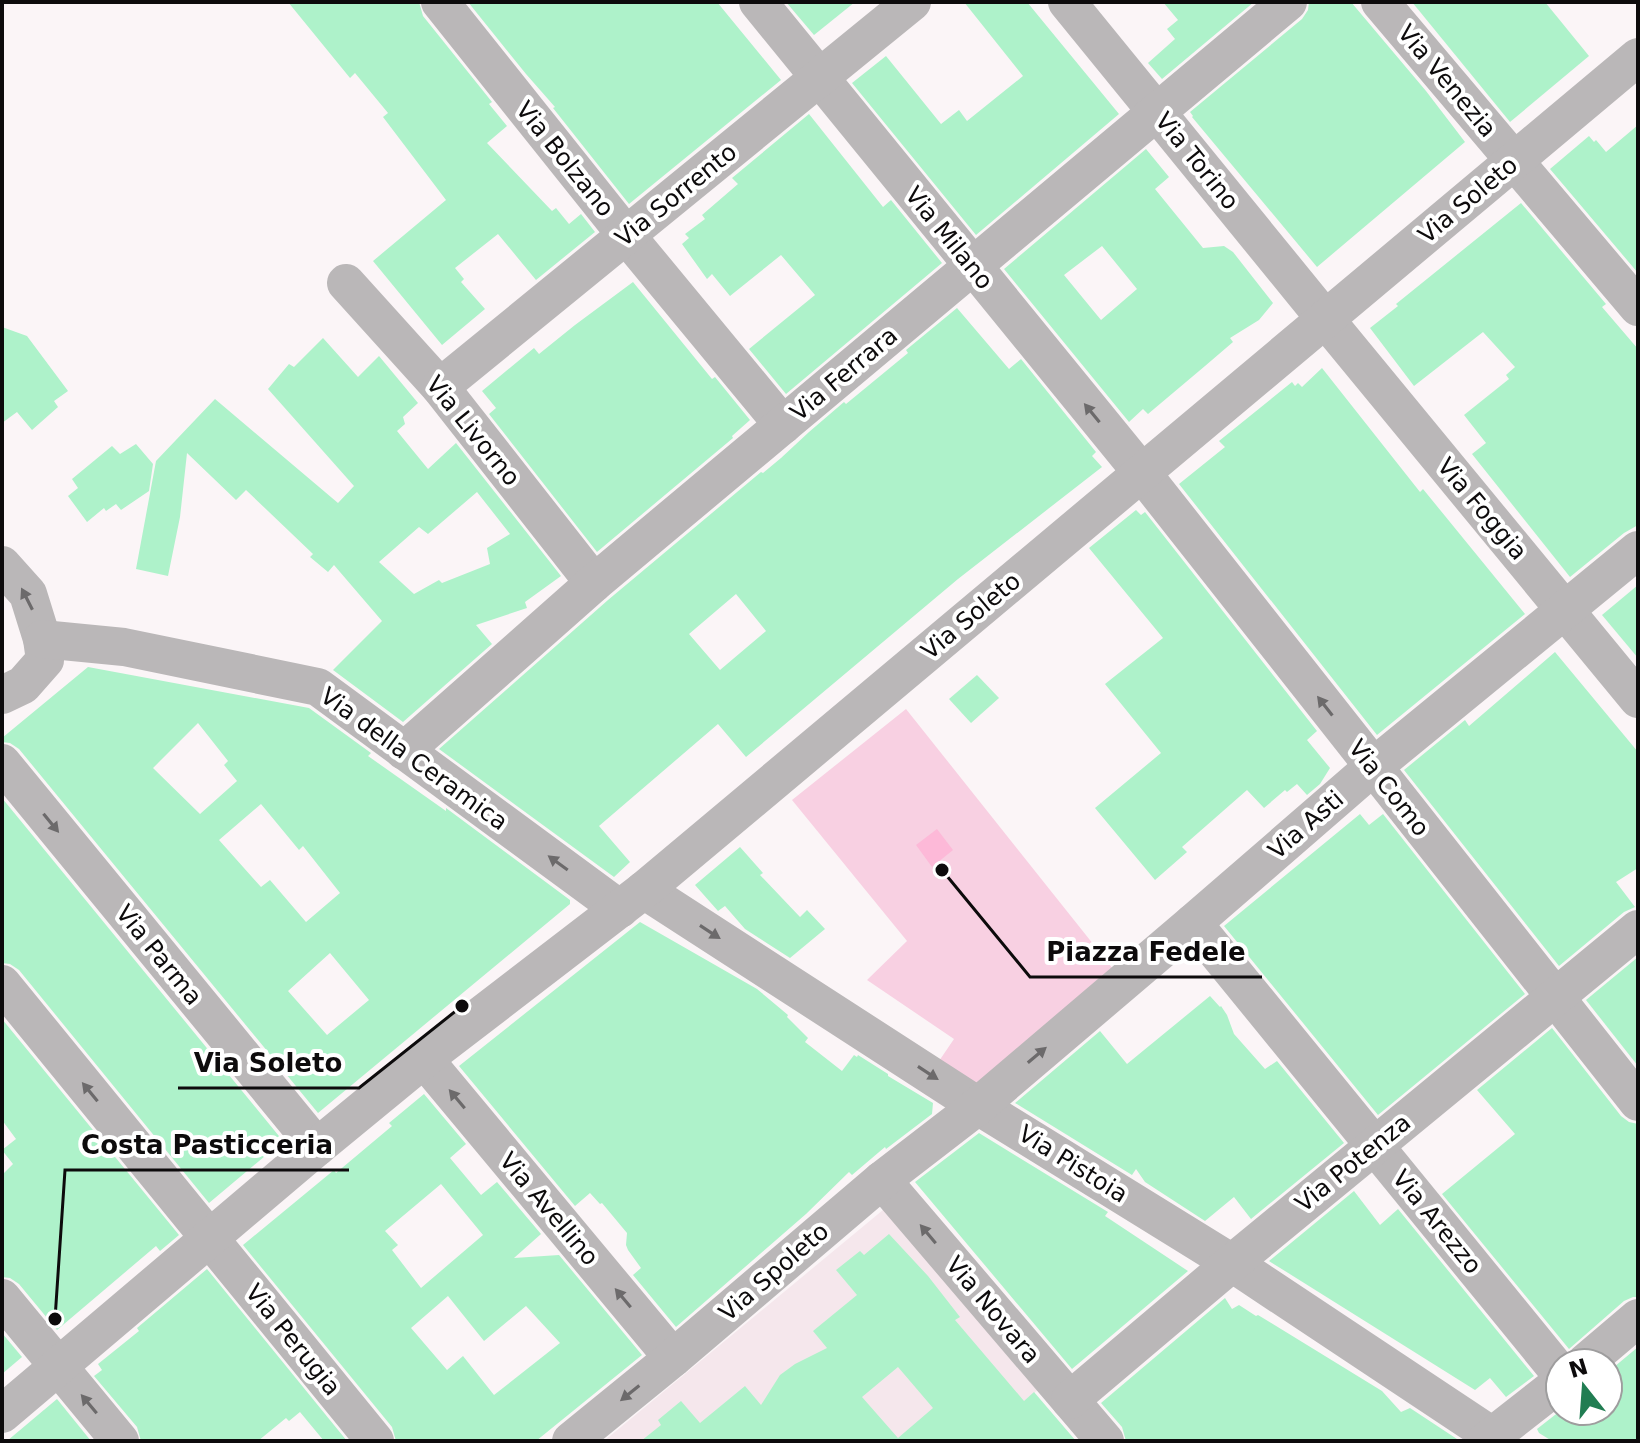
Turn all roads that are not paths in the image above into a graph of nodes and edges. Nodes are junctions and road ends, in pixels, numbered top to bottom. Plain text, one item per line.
1 (440, 2) edge
2 (758, 2) edge
3 (912, 2) edge
4 (1067, 2) edge
5 (1288, 2) edge
6 (1380, 2) edge
7 (1638, 57) edge
8 (819, 77) junction
9 (1157, 112) junction
10 (1515, 161) junction
11 (626, 235) junction
12 (972, 267) junction
13 (346, 283) dead end
14 (1638, 307) edge
15 (1326, 320) junction
16 (440, 387) junction
17 (783, 425) junction
18 (1142, 473) junction
19 (1638, 550) edge
20 (2, 565) edge
21 (594, 583) junction
22 (1565, 610) junction
23 (42, 639) junction
24 (2, 695) edge
25 (1638, 699) edge
26 (404, 751) junction
27 (2, 763) edge
28 (1373, 767) junction
29 (632, 899) junction
30 (1193, 923) junction
31 (1638, 929) edge
32 (2, 984) edge
33 (1555, 998) junction
34 (424, 1059) junction
35 (1638, 1102) edge
36 (978, 1106) junction
37 (1375, 1146) junction
38 (317, 1147) junction
39 (882, 1180) junction
40 (210, 1239) junction
41 (1232, 1263) junction
42 (2, 1298) edge
43 (1638, 1318) edge
44 (1604, 1347) edge
45 (1544, 1353) edge
46 (673, 1358) junction
47 (59, 1367) junction
48 (1544, 1396) edge
49 (1070, 1400) junction
50 (2, 1414) edge
51 (1493, 1439) edge
52 (120, 1441) edge
53 (375, 1441) edge
54 (571, 1441) edge
55 (1105, 1441) edge

1 - 11 street, Via Bolzano
2 - 8 street, Via Milano
3 - 8 street, Via Sorrento
4 - 9 street, Via Torino
5 - 9 street, Via Ferrara
6 - 10 street, Via Venezia
7 - 10 street, Via Soleto
8 - 11 street, Via Sorrento
8 - 12 street, Via Milano
9 - 12 street, Via Ferrara
9 - 15 street, Via Torino
10 - 14 street, Via Venezia
10 - 15 street, Via Soleto
11 - 16 street, Via Sorrento
11 - 17 street, Via Bolzano
12 - 17 street, Via Ferrara
18 -> 12 street, Via Milano
13 - 16 street, Via Livorno
15 - 18 street, Via Soleto
15 - 22 street, Via Foggia
16 - 21 street, Via Livorno
17 - 21 street, Via Ferrara
28 -> 18 street, Via Como
18 - 29 street, Via Soleto
19 - 22 street, Via Asti
23 -> 20 street
21 - 26 street, Via Ferrara
22 - 25 street, Via Foggia
22 - 28 street, Via Asti
23 - 24 street
23 - 26 street, Via della Ceramica
29 -> 26 street, Via della Ceramica
27 -> 38 street, Via Parma
28 - 30 street, Via Asti
28 - 33 street, Via Como
29 - 34 street, Via Soleto
29 -> 36 street, Via Pistoia
36 -> 30 street, Via Asti
30 - 37 street, Via Arezzo
31 - 33 street, Via Potenza
40 -> 32 street, Via Perugia
33 - 35 street, Via Como
33 - 37 street, Via Potenza
34 - 38 street, Via Soleto
46 -> 34 street, Via Avellino
36 - 39 street, Via Spoleto
36 - 41 street, Via Pistoia
37 - 41 street, Via Potenza
37 - 45 street, Via Arezzo
38 - 40 street, Via Soleto
39 - 46 street, Via Spoleto
49 -> 39 street, Via Novara
40 - 47 street, Via Soleto
40 - 53 street, Via Perugia
41 - 49 street, Via Potenza
41 - 51 street, Via Pistoia
42 - 47 street
43 - 44 street
46 -> 54 street, Via Spoleto
47 - 50 street, Via Soleto
52 -> 47 street
48 - 51 street
49 - 55 street, Via Novara

